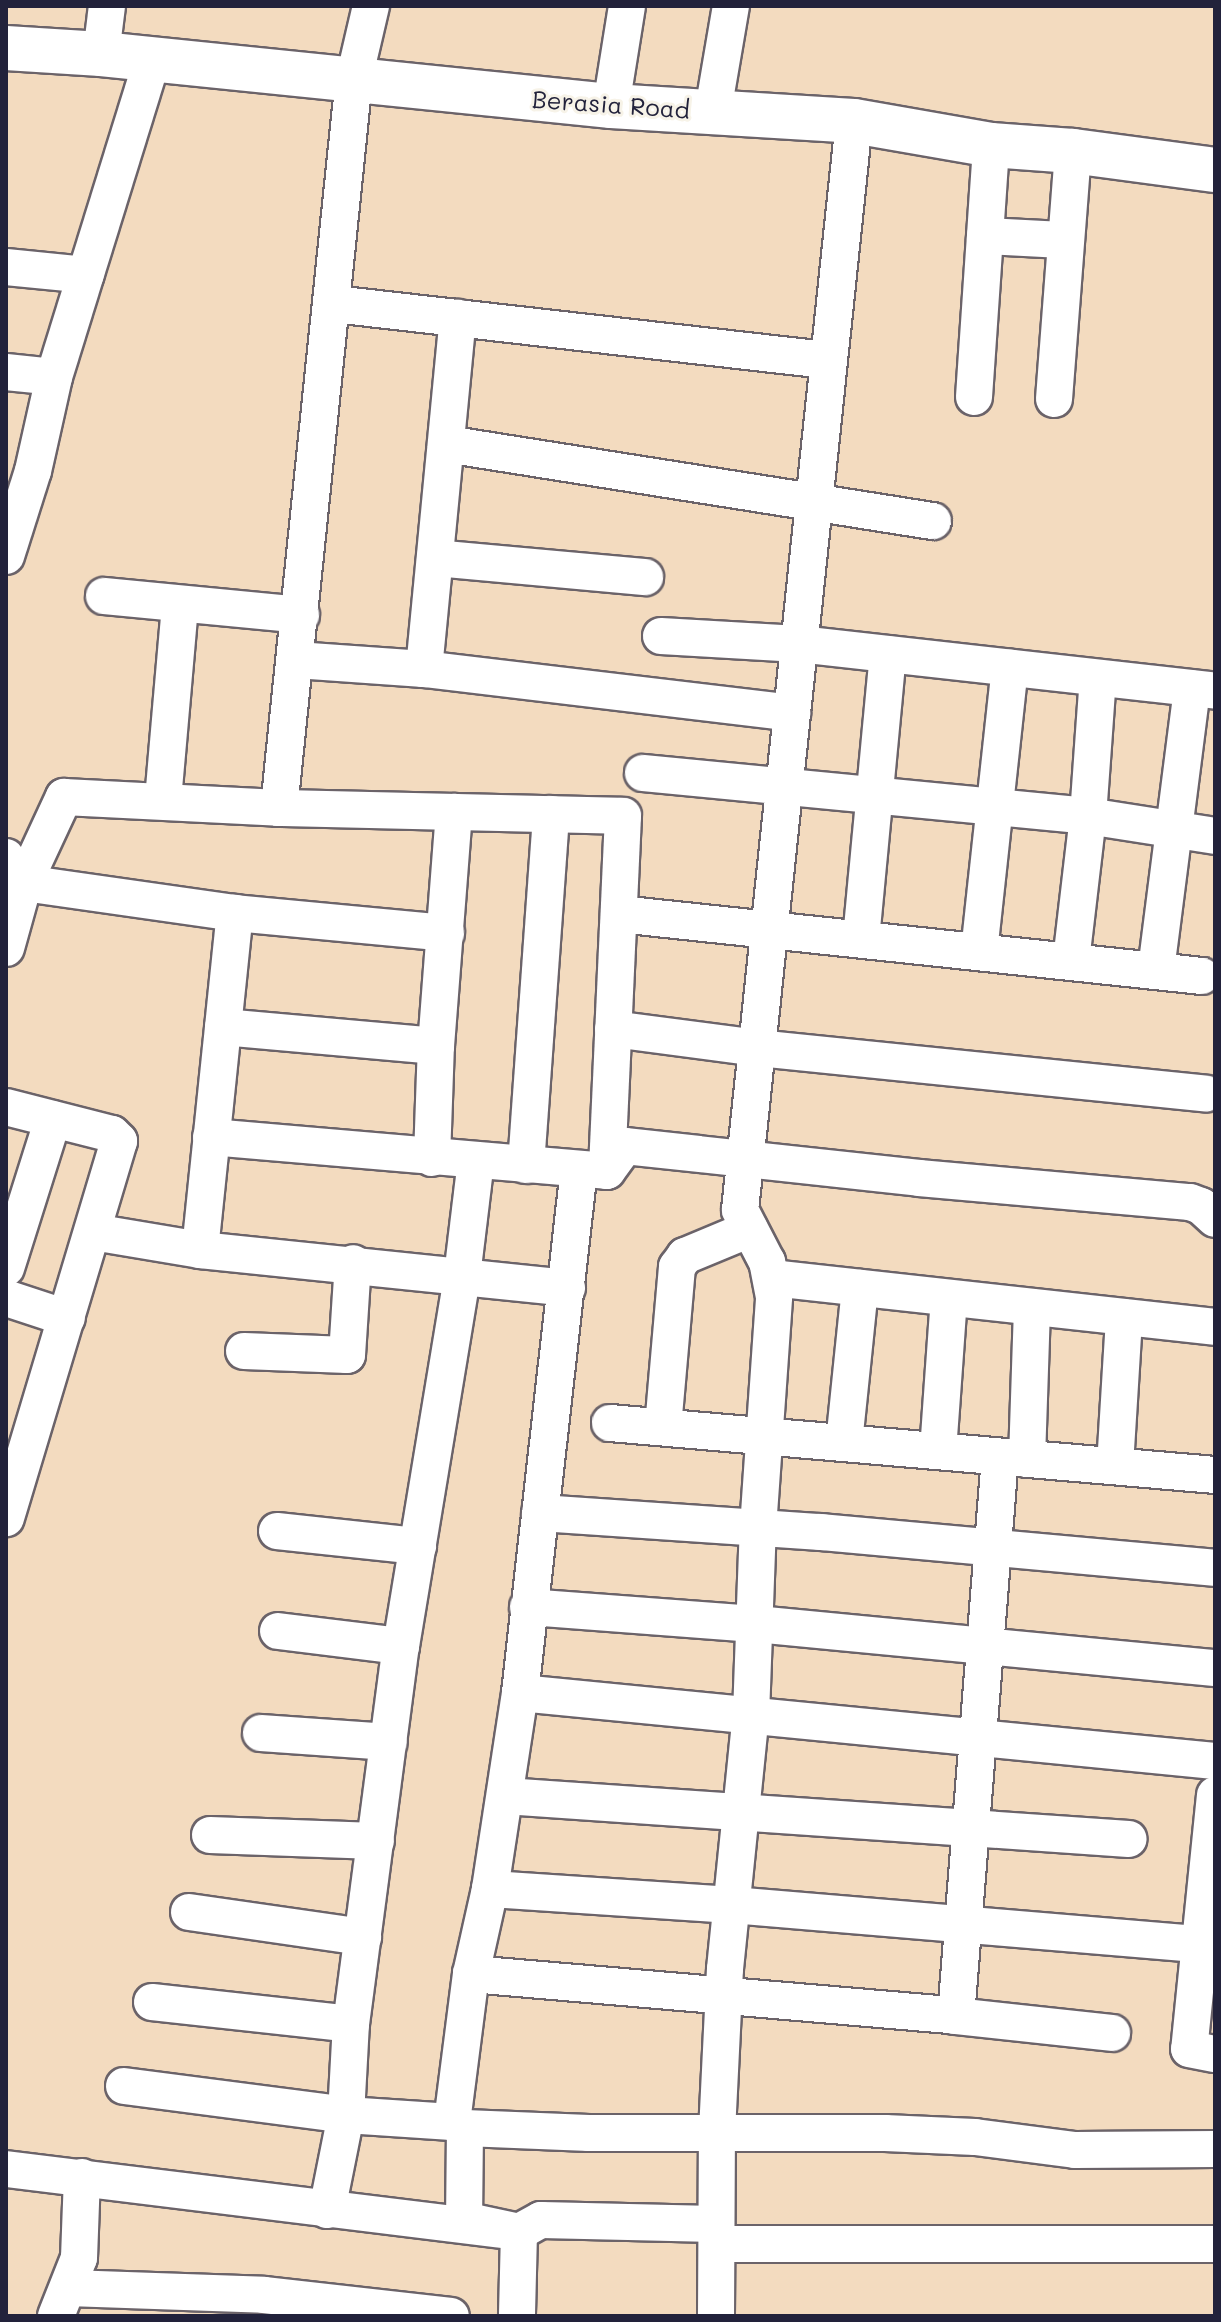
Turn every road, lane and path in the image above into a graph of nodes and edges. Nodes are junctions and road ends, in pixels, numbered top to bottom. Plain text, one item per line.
1 (107, 6) edge
2 (371, 6) edge
3 (627, 6) edge
4 (731, 6) edge
5 (6, 48) edge
6 (101, 54) junction
7 (152, 61) junction
8 (354, 79) junction
9 (611, 106) junction
10 (713, 111) junction
11 (854, 121) junction
12 (991, 145) junction
13 (1073, 151) junction
14 (1215, 170) edge
15 (985, 236) junction
16 (1064, 240) junction
17 (6, 267) edge
18 (86, 275) junction
19 (334, 304) junction
20 (458, 318) junction
21 (829, 360) junction
22 (6, 372) edge
23 (54, 377) junction
24 (974, 397) dead end
25 (1054, 399) dead end
26 (446, 444) junction
27 (19, 469) edge
28 (814, 502) junction
29 (933, 521) dead end
30 (6, 556) edge
31 (435, 558) junction
32 (645, 577) dead end
33 (104, 596) dead end
34 (180, 605) junction
35 (301, 615) junction
36 (661, 636) dead end
37 (799, 644) junction
38 (888, 654) junction
39 (296, 660) junction
40 (1010, 668) junction
41 (424, 669) junction
42 (1098, 678) junction
43 (1204, 690) edge
44 (792, 713) junction
45 (643, 773) dead end
46 (784, 786) junction
47 (875, 794) junction
48 (163, 800) junction
49 (997, 807) junction
50 (279, 808) junction
51 (454, 812) junction
52 (551, 814) junction
53 (1088, 816) junction
54 (1173, 831) junction
55 (1215, 836) edge
56 (15, 870) edge
57 (235, 913) junction
58 (619, 914) junction
59 (769, 930) junction
60 (446, 933) junction
61 (861, 939) junction
62 (6, 948) edge
63 (979, 952) junction
64 (1071, 961) junction
65 (1156, 970) junction
66 (1202, 976) dead end
67 (223, 1027) junction
68 (613, 1029) junction
69 (436, 1046) junction
70 (757, 1048) junction
71 (1206, 1094) dead end
72 (6, 1107) edge
73 (53, 1119) junction
74 (211, 1137) junction
75 (432, 1158) junction
76 (745, 1159) junction
77 (476, 1161) junction
78 (526, 1165) junction
79 (593, 1170) junction
80 (1215, 1219) edge
81 (750, 1229) junction
82 (93, 1232) junction
83 (200, 1250) junction
84 (353, 1263) junction
85 (6, 1268) edge
86 (462, 1276) junction
87 (773, 1278) junction
88 (567, 1288) junction
89 (860, 1288) junction
90 (6, 1298) edge
91 (949, 1298) junction
92 (1032, 1307) junction
93 (1124, 1317) junction
94 (67, 1318) junction
95 (1215, 1327) edge
96 (244, 1351) dead end
97 (610, 1423) dead end
98 (663, 1427) junction
99 (766, 1437) junction
100 (844, 1443) junction
101 (938, 1451) junction
102 (1014, 1458) junction
103 (1115, 1466) junction
104 (1215, 1475) edge
105 (9, 1499) edge
106 (540, 1513) junction
107 (758, 1528) junction
108 (277, 1531) dead end
109 (418, 1546) junction
110 (993, 1550) junction
111 (1215, 1568) edge
112 (528, 1607) junction
113 (756, 1624) junction
114 (278, 1631) dead end
115 (401, 1646) junction
116 (985, 1646) junction
117 (1215, 1668) edge
118 (520, 1693) junction
119 (751, 1715) junction
120 (261, 1733) dead end
121 (978, 1738) junction
122 (389, 1742) junction
123 (1215, 1761) edge
124 (1215, 1795) edge
125 (505, 1796) junction
126 (743, 1811) junction
127 (971, 1831) junction
128 (210, 1835) dead end
129 (1129, 1839) dead end
130 (376, 1841) junction
131 (490, 1889) junction
132 (732, 1905) junction
133 (189, 1912) dead end
134 (964, 1923) junction
135 (363, 1937) junction
136 (1199, 1944) junction
137 (471, 1974) junction
138 (725, 1997) junction
139 (152, 2002) dead end
140 (956, 2016) junction
141 (351, 2024) junction
142 (1112, 2033) dead end
143 (1215, 2054) edge
144 (124, 2086) dead end
145 (346, 2115) junction
146 (459, 2125) junction
147 (717, 2132) junction
148 (1215, 2149) edge
149 (6, 2169) edge
150 (82, 2177) junction
151 (327, 2210) junction
152 (519, 2232) junction
153 (717, 2234) junction
154 (1215, 2244) edge
155 (62, 2302) edge
156 (170, 2303) edge
157 (261, 2306) edge
158 (365, 2312) edge
159 (451, 2316) edge
160 (517, 2316) edge
161 (716, 2316) edge

1 - 6 street
2 - 8 street
3 - 9 street
4 - 10 street
5 - 6 main road, Berasia Road
6 - 7 main road, Berasia Road
7 - 8 main road, Berasia Road
7 - 18 street
8 - 9 main road, Berasia Road
8 - 19 street
9 - 10 main road, Berasia Road
10 - 11 main road, Berasia Road
11 - 12 main road, Berasia Road
11 - 21 street
12 - 13 main road, Berasia Road
12 - 15 street
13 - 14 main road, Berasia Road
13 - 16 street
15 - 16 street
15 - 24 street
16 - 25 street
17 - 18 street
18 - 23 street
19 - 20 street
19 - 35 street
20 - 21 street
20 - 26 street
21 - 28 street
22 - 23 street
23 - 27 street
26 - 28 street
26 - 31 street
27 - 30 street
28 - 29 street
28 - 37 street
31 - 32 street
31 - 41 street
33 - 34 street
34 - 35 street
34 - 48 street
35 - 39 street
36 - 37 street
37 - 38 street
37 - 44 street
38 - 40 street
38 - 47 street
39 - 41 street
39 - 50 street
40 - 42 street
40 - 49 street
41 - 44 street
42 - 43 street
42 - 53 street
43 - 54 street
44 - 46 street
45 - 46 street
46 - 47 street
46 - 59 street
47 - 49 street
47 - 61 street
48 - 50 street
48 - 56 street
49 - 53 street
49 - 63 street
50 - 51 street
51 - 52 street
51 - 60 street
52 - 58 street
52 - 78 street
53 - 54 street
53 - 64 street
54 - 55 street
54 - 65 street
56 - 57 street
56 - 62 street
57 - 60 street
57 - 67 street
58 - 59 street
58 - 68 street
59 - 61 street
59 - 70 street
60 - 69 street
61 - 63 street
63 - 64 street
64 - 65 street
65 - 66 street
67 - 69 street
67 - 74 street
68 - 70 street
68 - 79 street
69 - 75 street
70 - 71 street
70 - 76 street
72 - 73 street
73 - 82 street
73 - 85 street
74 - 75 street
74 - 83 street
75 - 77 street
76 - 79 street
76 - 80 street
76 - 81 street
77 - 78 street
77 - 86 street
78 - 79 street
79 - 88 street
81 - 87 street
81 - 98 street
82 - 83 street
82 - 94 street
83 - 84 street
84 - 86 street
84 - 96 street
86 - 88 street
86 - 109 street
87 - 89 street
87 - 99 street
88 - 106 street
89 - 91 street
89 - 100 street
90 - 94 street
91 - 92 street
91 - 101 street
92 - 93 street
92 - 102 street
93 - 95 street
93 - 103 street
94 - 105 street
97 - 98 street
98 - 99 street
99 - 100 street
99 - 107 street
100 - 101 street
101 - 102 street
102 - 103 street
102 - 110 street
103 - 104 street
106 - 107 street
106 - 112 street
107 - 110 street
107 - 113 street
108 - 109 street
109 - 115 street
110 - 111 street
110 - 116 street
112 - 113 street
112 - 118 street
113 - 116 street
113 - 119 street
114 - 115 street
115 - 122 street
116 - 117 street
116 - 121 street
118 - 119 street
118 - 125 street
119 - 121 street
119 - 126 street
120 - 122 street
121 - 123 street
121 - 127 street
122 - 130 street
124 - 136 street
125 - 126 street
125 - 131 street
126 - 127 street
126 - 132 street
127 - 129 street
127 - 134 street
128 - 130 street
130 - 135 street
131 - 132 street
131 - 137 street
132 - 134 street
132 - 138 street
133 - 135 street
134 - 136 street
134 - 140 street
135 - 141 street
136 - 143 street
137 - 138 street
137 - 146 street
138 - 140 street
138 - 147 street
139 - 141 street
140 - 142 street
141 - 145 street
144 - 145 street
145 - 146 street
145 - 151 street
146 - 147 street
146 - 152 street
147 - 148 street
147 - 153 street
149 - 150 street
150 - 151 street
150 - 155 street
151 - 152 street
152 - 153 street
152 - 160 street
153 - 154 street
153 - 161 street
155 - 156 street
156 - 157 street
157 - 158 street
158 - 159 street

